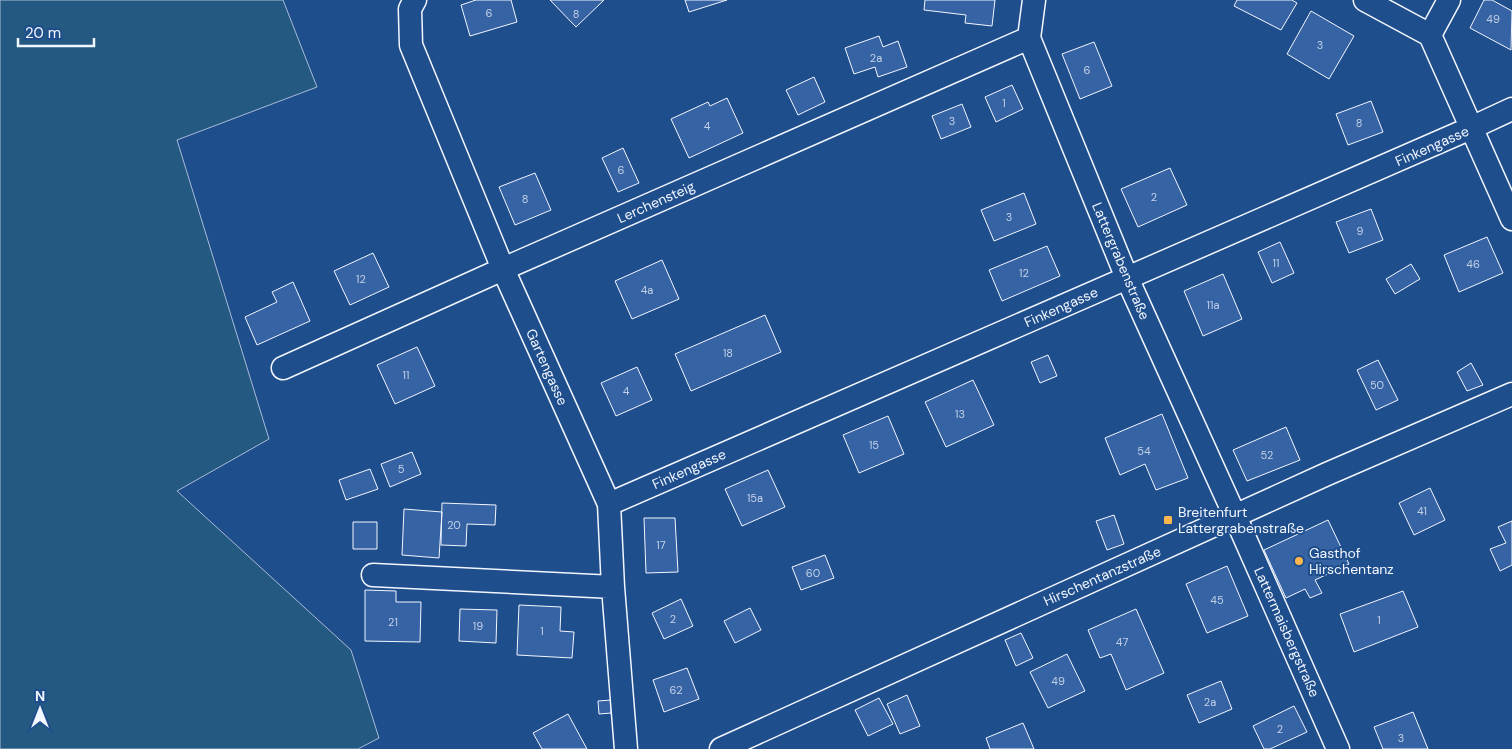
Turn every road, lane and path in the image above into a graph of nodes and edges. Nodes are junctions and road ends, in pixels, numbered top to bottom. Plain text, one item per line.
1 (414, 0) edge
2 (1034, 0) edge
3 (1365, 0) edge
4 (1449, 0) edge
5 (1430, 35) junction
6 (1029, 38) junction
7 (1512, 109) edge
8 (1472, 128) junction
9 (1512, 219) edge
10 (503, 269) junction
11 (1128, 278) junction
12 (283, 368) dead end
13 (1512, 394) edge
14 (609, 504) junction
15 (1235, 516) junction
16 (373, 574) dead end
17 (613, 587) junction
18 (626, 749) edge
19 (721, 749) edge
20 (1338, 749) edge

1 - 10 street, Gartengasse
2 - 6 street, Lattergrabenstraße
3 - 5 street
4 - 5 street
5 - 8 street
6 - 10 street, Lerchensteig
6 - 11 street, Lattergrabenstraße
7 - 8 street, Finkengasse
8 - 9 street
8 - 11 street, Finkengasse
10 - 12 street, Lerchensteig
10 - 14 street, Gartengasse
11 - 14 street, Finkengasse
11 - 15 street, Lattergrabenstraße
13 - 15 street, Hirschentanzstraße
14 - 17 street, Gartengasse
15 - 19 street, Hirschentanzstraße
15 - 20 street, Lattermaisbergstraße
16 - 17 street
17 - 18 street, Gartengasse

